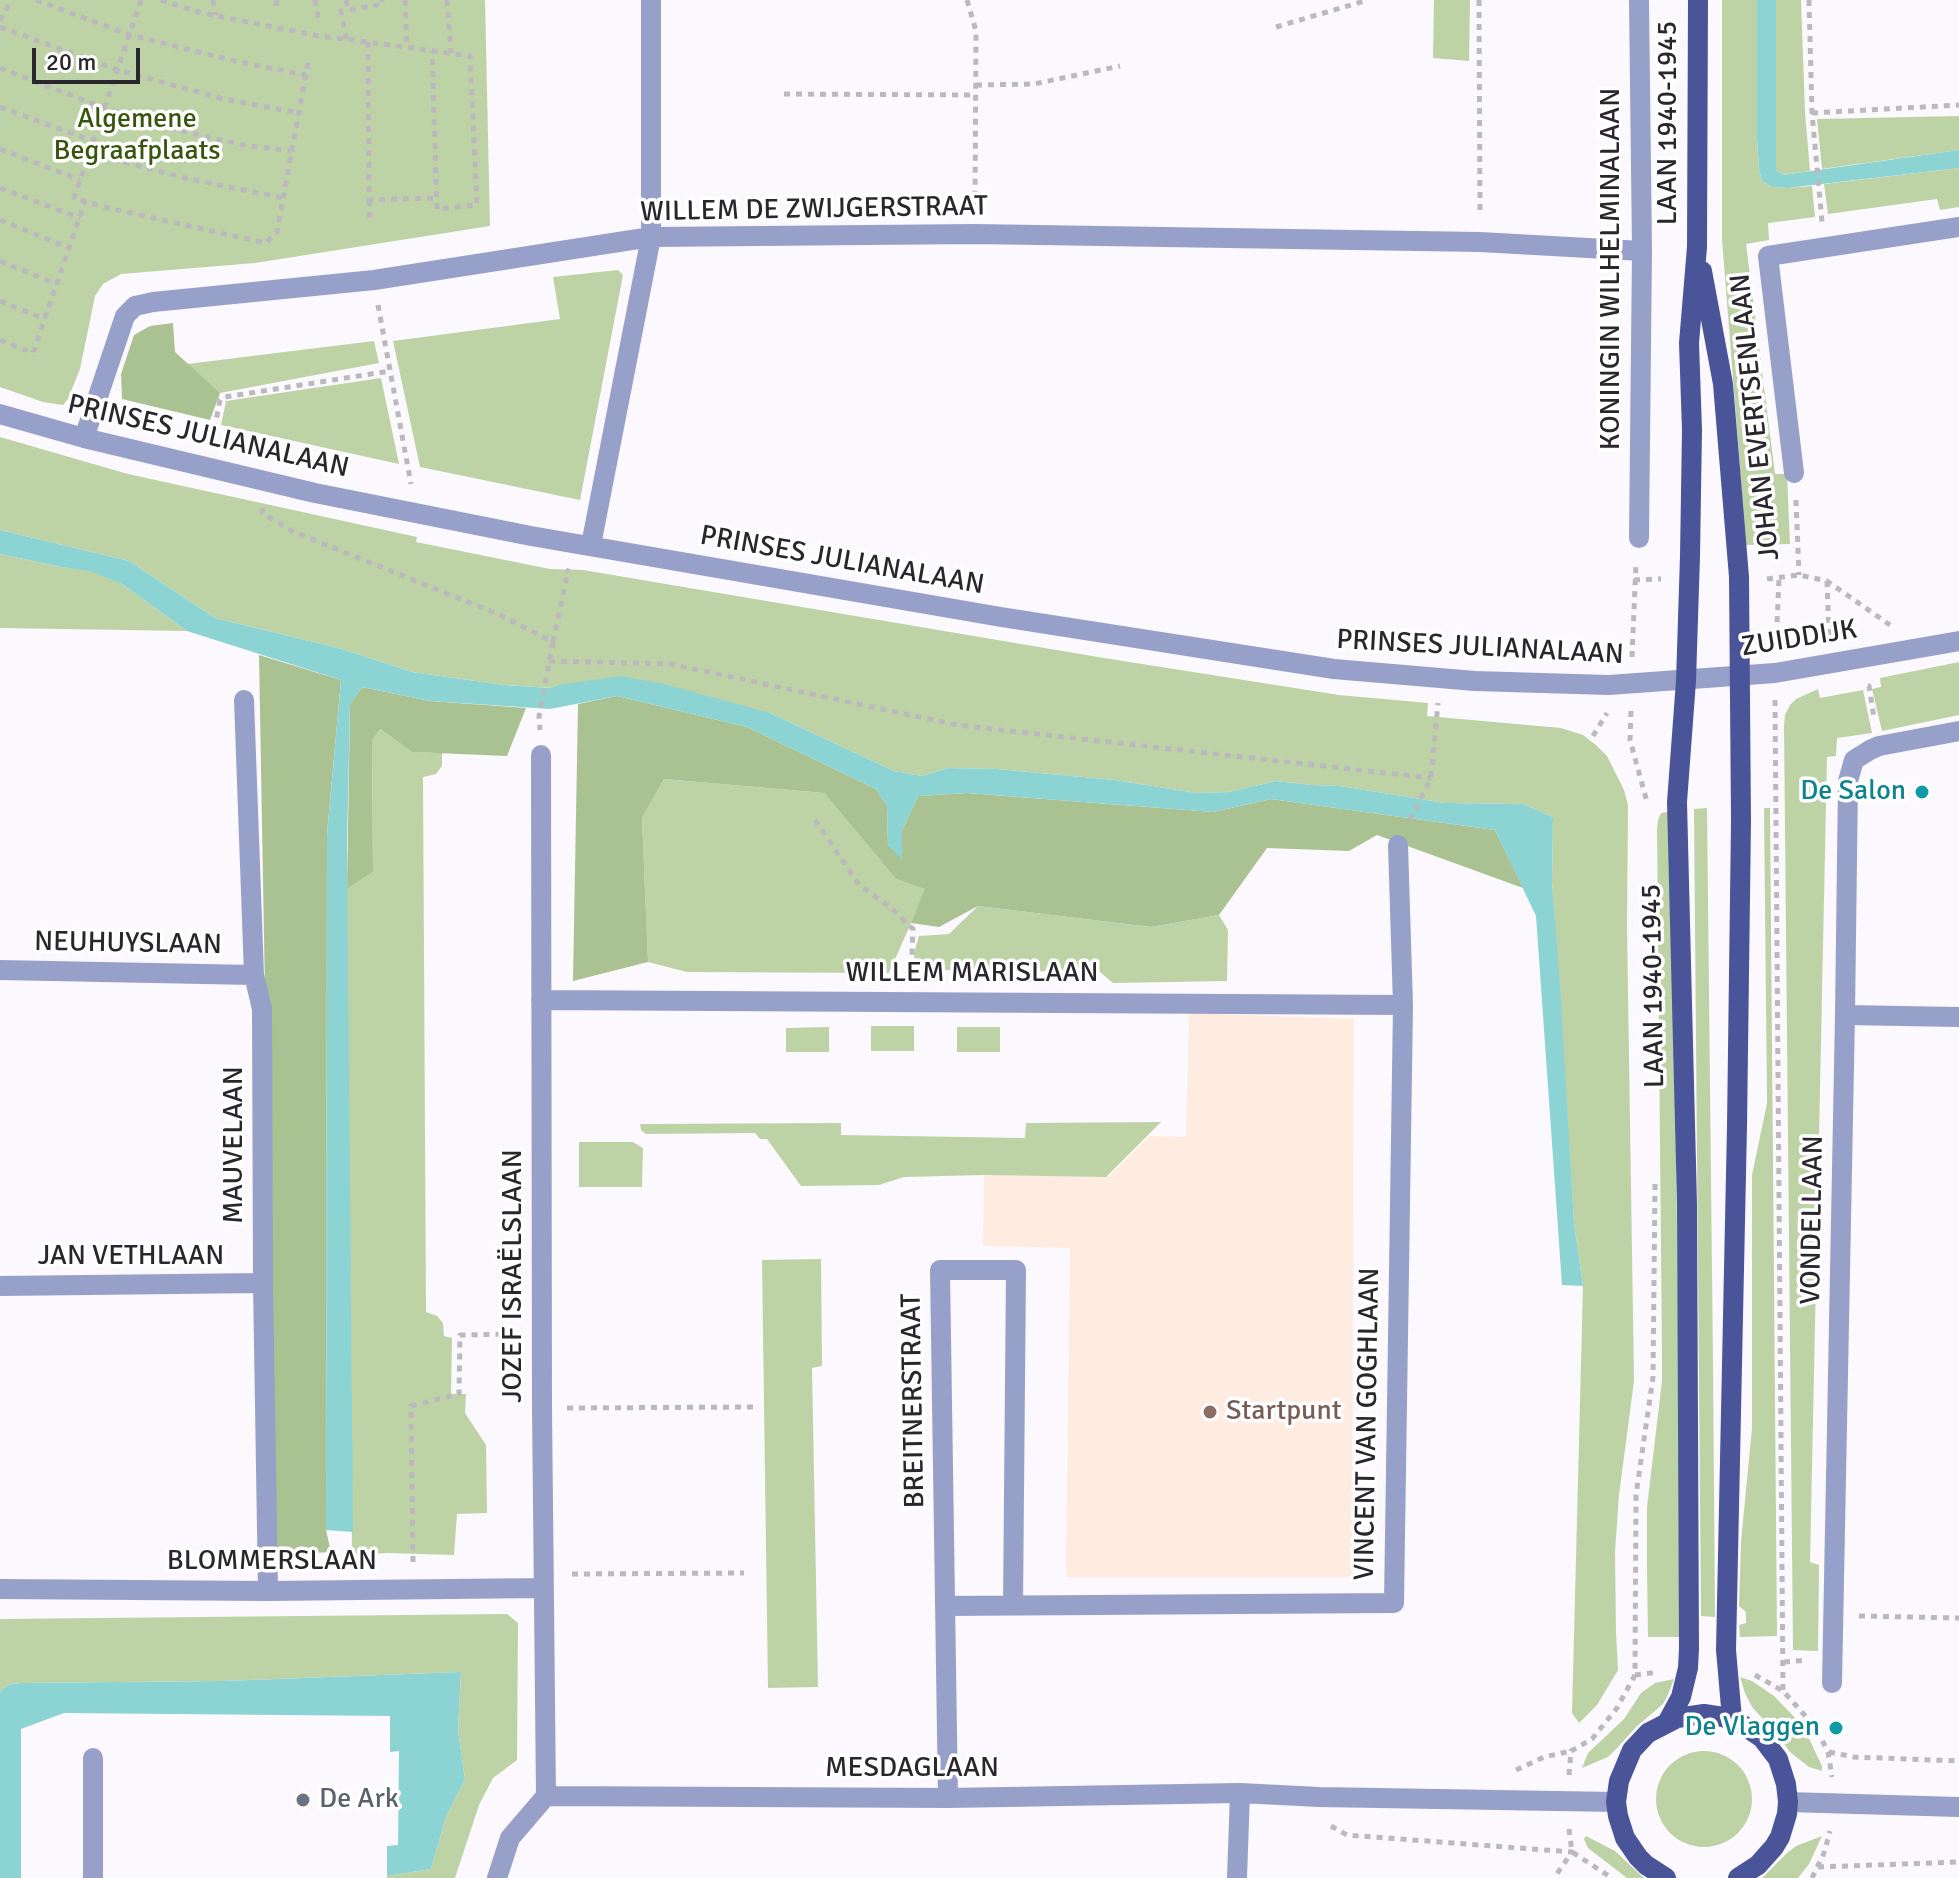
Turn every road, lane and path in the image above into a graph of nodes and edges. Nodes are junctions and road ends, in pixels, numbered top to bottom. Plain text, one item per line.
1 (11, 0) edge
2 (36, 0) edge
3 (141, 0) edge
4 (161, 0) edge
5 (213, 0) edge
6 (276, 0) edge
7 (315, 0) edge
8 (346, 0) edge
9 (382, 0) edge
10 (405, 0) edge
11 (447, 0) edge
12 (651, 0) edge
13 (967, 0) edge
14 (1368, 0) edge
15 (1479, 0) edge
16 (1639, 0) edge
17 (1698, 0) edge
18 (1809, 0) edge
19 (371, 3) edge
20 (348, 10) junction
21 (278, 12) dead end
22 (216, 15) junction
23 (0, 21) edge
24 (319, 22) dead end
25 (0, 27) edge
26 (1276, 27) dead end
27 (130, 35) junction
28 (346, 39) junction
29 (368, 42) junction
30 (407, 47) junction
31 (432, 51) junction
32 (451, 53) junction
33 (309, 57) dead end
34 (1120, 66) dead end
35 (0, 68) edge
36 (118, 70) junction
37 (306, 75) junction
38 (976, 85) junction
39 (784, 94) dead end
40 (976, 95) junction
41 (1959, 105) edge
42 (0, 107) edge
43 (104, 108) junction
44 (299, 113) junction
45 (1812, 113) junction
46 (93, 141) junction
47 (0, 149) edge
48 (292, 151) junction
49 (89, 153) junction
50 (80, 180) junction
51 (0, 188) edge
52 (283, 198) junction
53 (438, 198) junction
54 (369, 200) junction
55 (85, 201) junction
56 (1821, 208) dead end
57 (80, 218) junction
58 (0, 220) edge
59 (370, 221) dead end
60 (1959, 227) edge
61 (975, 234) junction
62 (651, 237) junction
63 (1480, 242) junction
64 (1697, 247) junction
65 (69, 248) junction
66 (1642, 251) junction
67 (0, 261) edge
68 (374, 280) junction
69 (56, 284) junction
70 (0, 301) edge
71 (45, 319) junction
72 (0, 340) edge
73 (390, 371) junction
74 (0, 414) edge
75 (84, 438) junction
76 (206, 468) junction
77 (1794, 473) joint
78 (268, 482) junction
79 (416, 512) junction
80 (1639, 538) dead end
81 (591, 545) junction
82 (1799, 575) junction
83 (1634, 580) dead end
84 (565, 583) dead end
85 (1959, 641) edge
86 (553, 642) junction
87 (1921, 648) junction
88 (549, 661) junction
89 (1775, 673) junction
90 (1740, 677) junction
91 (1686, 681) junction
92 (1631, 684) junction
93 (244, 700) dead end
94 (539, 716) dead end
95 (1437, 720) dead end
96 (1959, 731) edge
97 (541, 755) dead end
98 (1431, 778) junction
99 (1648, 806) dead end
100 (815, 820) dead end
101 (1409, 822) dead end
102 (1398, 845) dead end
103 (0, 970) edge
104 (254, 975) junction
105 (541, 1000) junction
106 (909, 1002) junction
107 (1403, 1005) junction
108 (1845, 1015) junction
109 (1959, 1017) edge
110 (1655, 1181) dead end
111 (263, 1283) junction
112 (0, 1286) edge
113 (542, 1334) junction
114 (756, 1407) dead end
115 (542, 1408) junction
116 (744, 1573) dead end
117 (543, 1582) junction
118 (0, 1589) edge
119 (413, 1590) junction
120 (268, 1591) junction
121 (1013, 1605) junction
122 (945, 1606) junction
123 (1834, 1615) junction
124 (1959, 1618) edge
125 (1801, 1661) dead end
126 (1784, 1662) junction
127 (1832, 1683) dead end
128 (1783, 1691) dead end
129 (1732, 1719) junction
130 (1668, 1721) junction
131 (1828, 1752) dead end
132 (93, 1758) dead end
133 (1959, 1761) edge
134 (1240, 1793) junction
135 (546, 1796) junction
136 (948, 1798) junction
137 (1567, 1801) junction
138 (1616, 1802) junction
139 (1788, 1802) junction
140 (1959, 1807) edge
141 (1319, 1820) dead end
142 (1572, 1852) junction
143 (1959, 1862) edge
144 (1818, 1867) dead end
145 (93, 1878) edge
146 (497, 1878) edge
147 (1237, 1878) edge
148 (1554, 1878) edge
149 (1612, 1878) edge
150 (1666, 1878) edge
151 (1738, 1878) edge

1 - 23 path
2 - 27 path
3 - 27 path
4 - 22 path
5 - 22 path
6 - 21 path
7 - 24 path
8 - 20 path
9 - 19 path
10 - 30 path
11 - 32 path
12 - 62 street
13 - 38 path
14 - 26 path
15 - 63 path
16 - 66 street, KONINGIN WILHELMINALAAN
17 - 64 main road, LAAN 1940-1945
18 - 45 path
19 - 20 path
20 - 28 path
22 - 28 path
25 - 36 path
27 - 36 path
27 - 37 path
28 - 29 path
29 - 30 path
29 - 54 path
30 - 31 path
31 - 32 path
31 - 53 path
32 - 53 path
33 - 37 path
34 - 38 path
35 - 43 path
36 - 43 path
36 - 44 path
37 - 44 path
38 - 40 path
39 - 40 path
40 - 61 path
41 - 45 path
42 - 46 path
43 - 46 path
43 - 48 path
44 - 48 path
45 - 56 path
46 - 49 path
47 - 50 path
48 - 52 path
49 - 50 path
49 - 52 path
50 - 55 path
51 - 57 path
52 - 55 path
53 - 54 path
54 - 59 path
55 - 57 path
57 - 65 path
58 - 65 path
60 - 77 street, JOHAN EVERTSENLAAN
61 - 62 street, WILLEM DE ZWIJGERSTRAAT
61 - 63 street, WILLEM DE ZWIJGERSTRAAT
62 - 68 street, WILLEM DE ZWIJGERSTRAAT
62 - 81 street
63 - 66 street, WILLEM DE ZWIJGERSTRAAT
64 - 90 main road, LAAN 1940-1945
64 - 91 main road, LAAN 1940-1945
65 - 69 path
66 - 80 street, KONINGIN WILHELMINALAAN
67 - 69 path
68 - 73 path
68 - 75 street, WILLEM DE ZWIJGERSTRAAT
69 - 71 path
70 - 71 path
71 - 72 path
73 - 76 path
73 - 79 path
74 - 75 street, PRINSES JULIANALAAN
75 - 76 street, PRINSES JULIANALAAN
76 - 78 street, PRINSES JULIANALAAN
77 - 82 path, JOHAN EVERTSENLAAN
78 - 79 street, PRINSES JULIANALAAN
78 - 86 path
79 - 81 street, PRINSES JULIANALAAN
81 - 92 street, PRINSES JULIANALAAN
82 - 87 path, ZUIDDIJK
82 - 89 path, ZUIDDIJK
83 - 92 path
84 - 86 path
85 - 87 street, ZUIDDIJK
86 - 88 path
87 - 89 street, ZUIDDIJK
88 - 94 path
88 - 98 path
89 - 90 street, ZUIDDIJK
89 - 126 path
90 - 91 street, ZUIDDIJK
90 - 129 main road, LAAN 1940-1945
91 - 92 street, PRINSES JULIANALAAN
91 - 130 main road, LAAN 1940-1945
92 - 99 path
93 - 104 street, MAUVELAAN
95 - 98 path
96 - 108 street, VONDELLAAN
97 - 105 street, JOZEF ISRAËLSLAAN
98 - 101 path
100 - 106 path
102 - 107 street, VINCENT VAN GOGHLAAN
103 - 104 street, NEUHUYSLAAN
104 - 111 street, MAUVELAAN
105 - 106 street, WILLEM MARISLAAN
105 - 113 street, JOZEF ISRAËLSLAAN
106 - 107 street, WILLEM MARISLAAN
107 - 121 street, VINCENT VAN GOGHLAAN
108 - 109 street
108 - 123 street, VONDELLAAN
110 - 137 path
111 - 112 street, JAN VETHLAAN
111 - 120 street, MAUVELAAN
113 - 115 street, JOZEF ISRAËLSLAAN
113 - 119 path
114 - 115 path
115 - 117 street, JOZEF ISRAËLSLAAN
116 - 117 path
117 - 119 street, BLOMMERSLAAN
117 - 135 street, JOZEF ISRAËLSLAAN
118 - 120 street, BLOMMERSLAAN
119 - 120 street, BLOMMERSLAAN
121 - 122 street, VINCENT VAN GOGHLAAN
121 - 122 street, BREITNERSTRAAT
122 - 136 street, BREITNERSTRAAT
123 - 124 path
123 - 127 street, VONDELLAAN
125 - 126 path
126 - 128 path
129 - 130 main road
129 - 139 main road
130 - 138 main road
131 - 133 path
132 - 145 street
134 - 136 street, MESDAGLAAN
134 - 137 street, MESDAGLAAN
134 - 147 street
135 - 136 street, MESDAGLAAN
135 - 146 street
137 - 138 street, MESDAGLAAN
137 - 142 path
138 - 150 main road
139 - 140 street
139 - 151 main road
141 - 142 path
142 - 148 path
142 - 149 path
143 - 144 path

